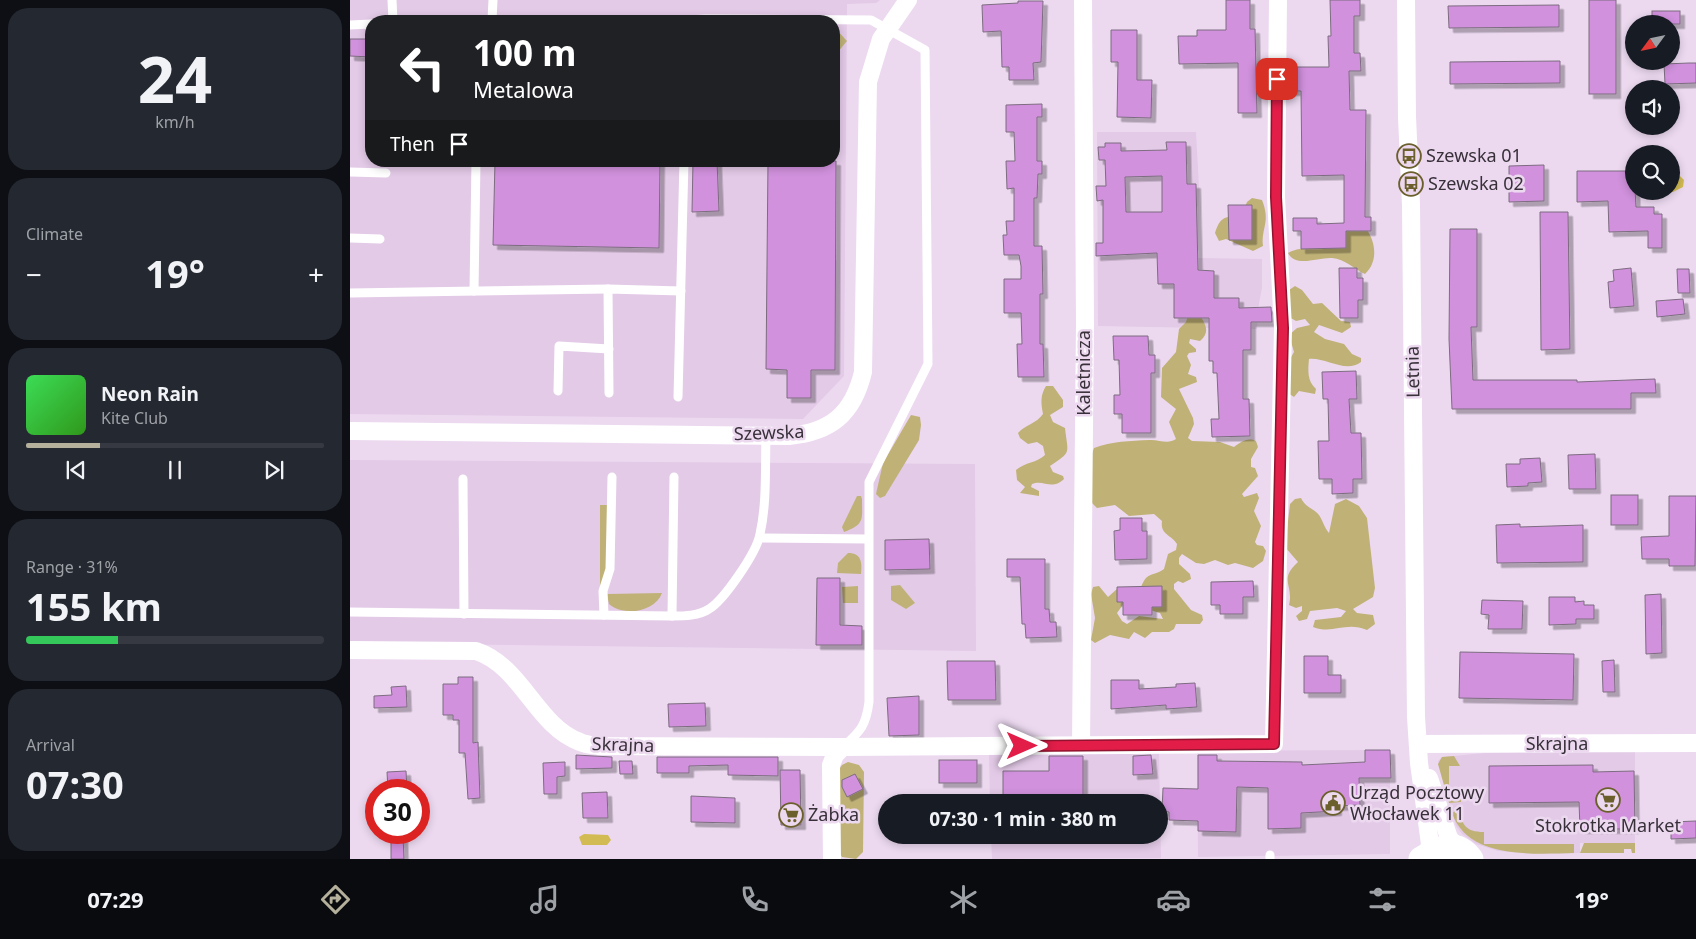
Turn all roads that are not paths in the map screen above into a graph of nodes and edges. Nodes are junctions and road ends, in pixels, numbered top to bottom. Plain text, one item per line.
1 (392, 0) edge
2 (492, 0) edge
3 (908, 0) edge
4 (1083, 0) edge
5 (1278, 0) edge
6 (1406, 0) edge
7 (393, 15) edge
8 (492, 15) edge
9 (840, 20) edge
10 (365, 24) edge
11 (350, 25) edge
12 (888, 28) junction
13 (476, 167) edge
14 (684, 167) edge
15 (350, 172) edge
16 (386, 173) dead end
17 (350, 238) edge
18 (380, 239) dead end
19 (608, 289) junction
20 (474, 291) junction
21 (681, 291) junction
22 (350, 293) edge
23 (608, 348) junction
24 (558, 391) dead end
25 (609, 393) dead end
26 (678, 397) dead end
27 (350, 431) edge
28 (766, 436) junction
29 (612, 477) dead end
30 (674, 477) dead end
31 (463, 479) dead end
32 (760, 538) junction
33 (868, 539) junction
34 (350, 612) edge
35 (464, 614) junction
36 (604, 615) junction
37 (672, 616) junction
38 (350, 650) edge
39 (1696, 743) edge
40 (1418, 744) junction
41 (1081, 745) junction
42 (843, 747) junction
43 (1468, 855) edge
44 (1424, 858) edge
45 (832, 859) edge

1 - 7 lane
2 - 8 lane
3 - 12 street, Szewska
4 - 41 street, Kaletnicza
5 - 41 street, Skrajna
6 - 40 street, Letnia
9 - 12 lane
10 - 11 lane
12 - 28 street, Szewska
12 - 33 lane
13 - 20 lane
14 - 21 lane
15 - 16 lane
17 - 18 lane
19 - 20 lane
19 - 21 lane
19 - 23 lane
20 - 22 lane
21 - 26 lane
23 - 24 lane
23 - 25 lane
27 - 28 street, Szewska
28 - 32 lane
29 - 36 lane
30 - 37 lane
31 - 35 lane
32 - 33 lane
32 - 37 lane
33 - 42 lane
34 - 35 lane
35 - 36 lane
36 - 37 lane
38 - 42 street, Skrajna
39 - 40 street, Skrajna
40 - 43 street, Letnia
40 - 44 street, Letnia
41 - 42 street, Skrajna
42 - 45 street
43 - 44 main road

